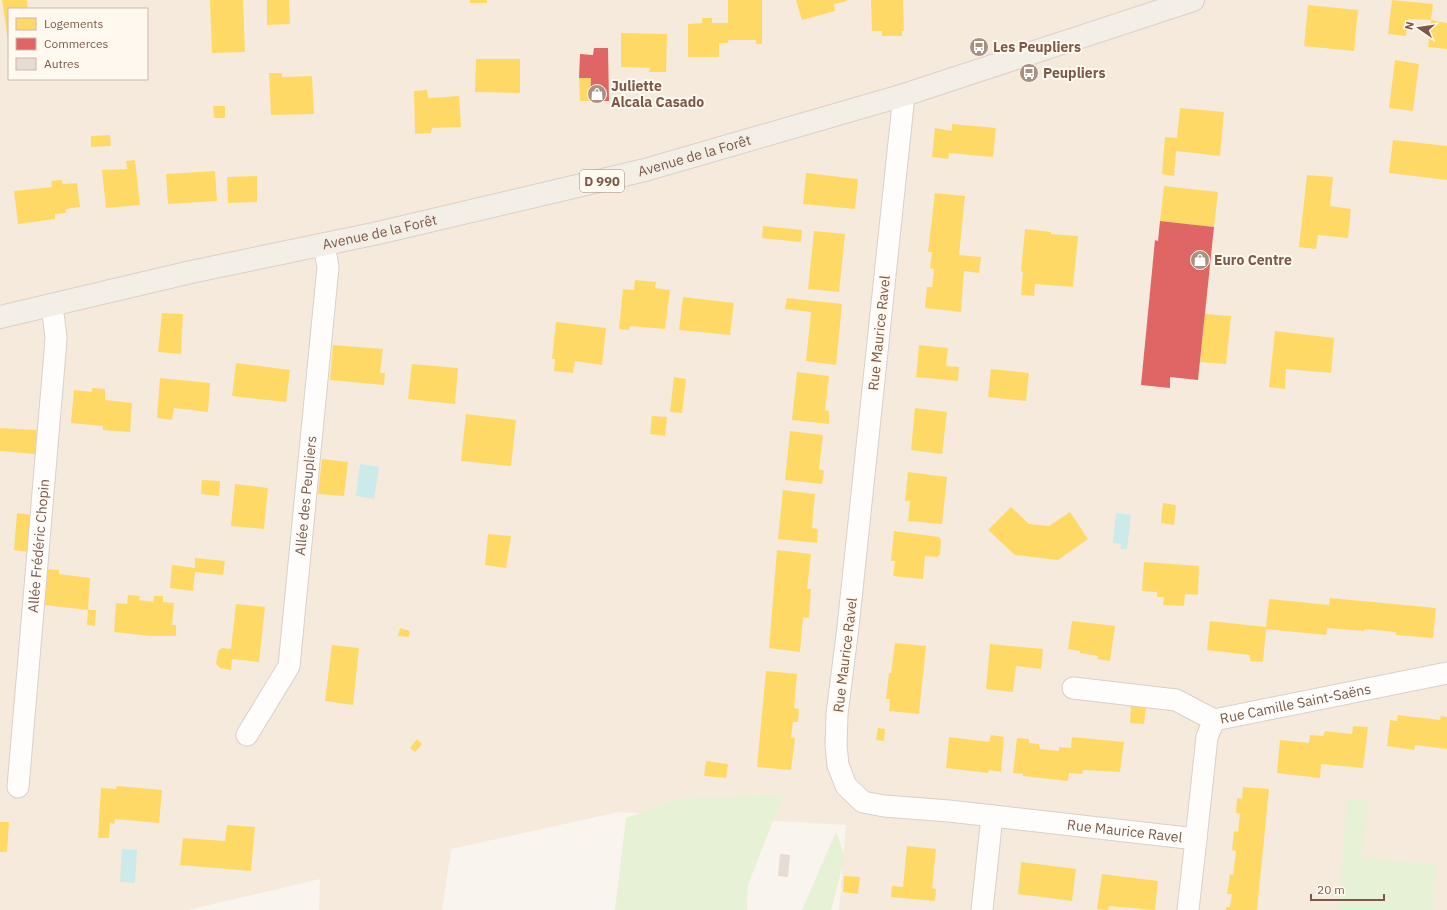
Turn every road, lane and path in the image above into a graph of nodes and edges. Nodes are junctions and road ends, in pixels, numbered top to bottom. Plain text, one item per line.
1 (1192, 0) edge
2 (904, 94) junction
3 (324, 245) junction
4 (52, 306) junction
5 (0, 317) edge
6 (1447, 673) edge
7 (1073, 688) dead end
8 (1214, 720) junction
9 (246, 735) dead end
10 (18, 787) dead end
11 (992, 816) junction
12 (1196, 839) junction
13 (982, 910) edge
14 (1188, 910) edge

1 - 2 main road, Avenue de la Forêt / D 990
2 - 3 main road, Avenue de la Forêt / D 990
2 - 11 street, Rue Maurice Ravel
3 - 4 main road, Avenue de la Forêt / D 990
3 - 9 street, Allée des Peupliers
4 - 5 main road, Avenue de la Forêt / D 990
4 - 10 street, Allée Frédéric Chopin
6 - 8 street, Rue Camille Saint-Saëns
7 - 8 street
8 - 12 street, Rue Camille Saint-Saëns
11 - 12 street, Rue Maurice Ravel
11 - 13 street
12 - 14 street, Rue Maurice Ravel

